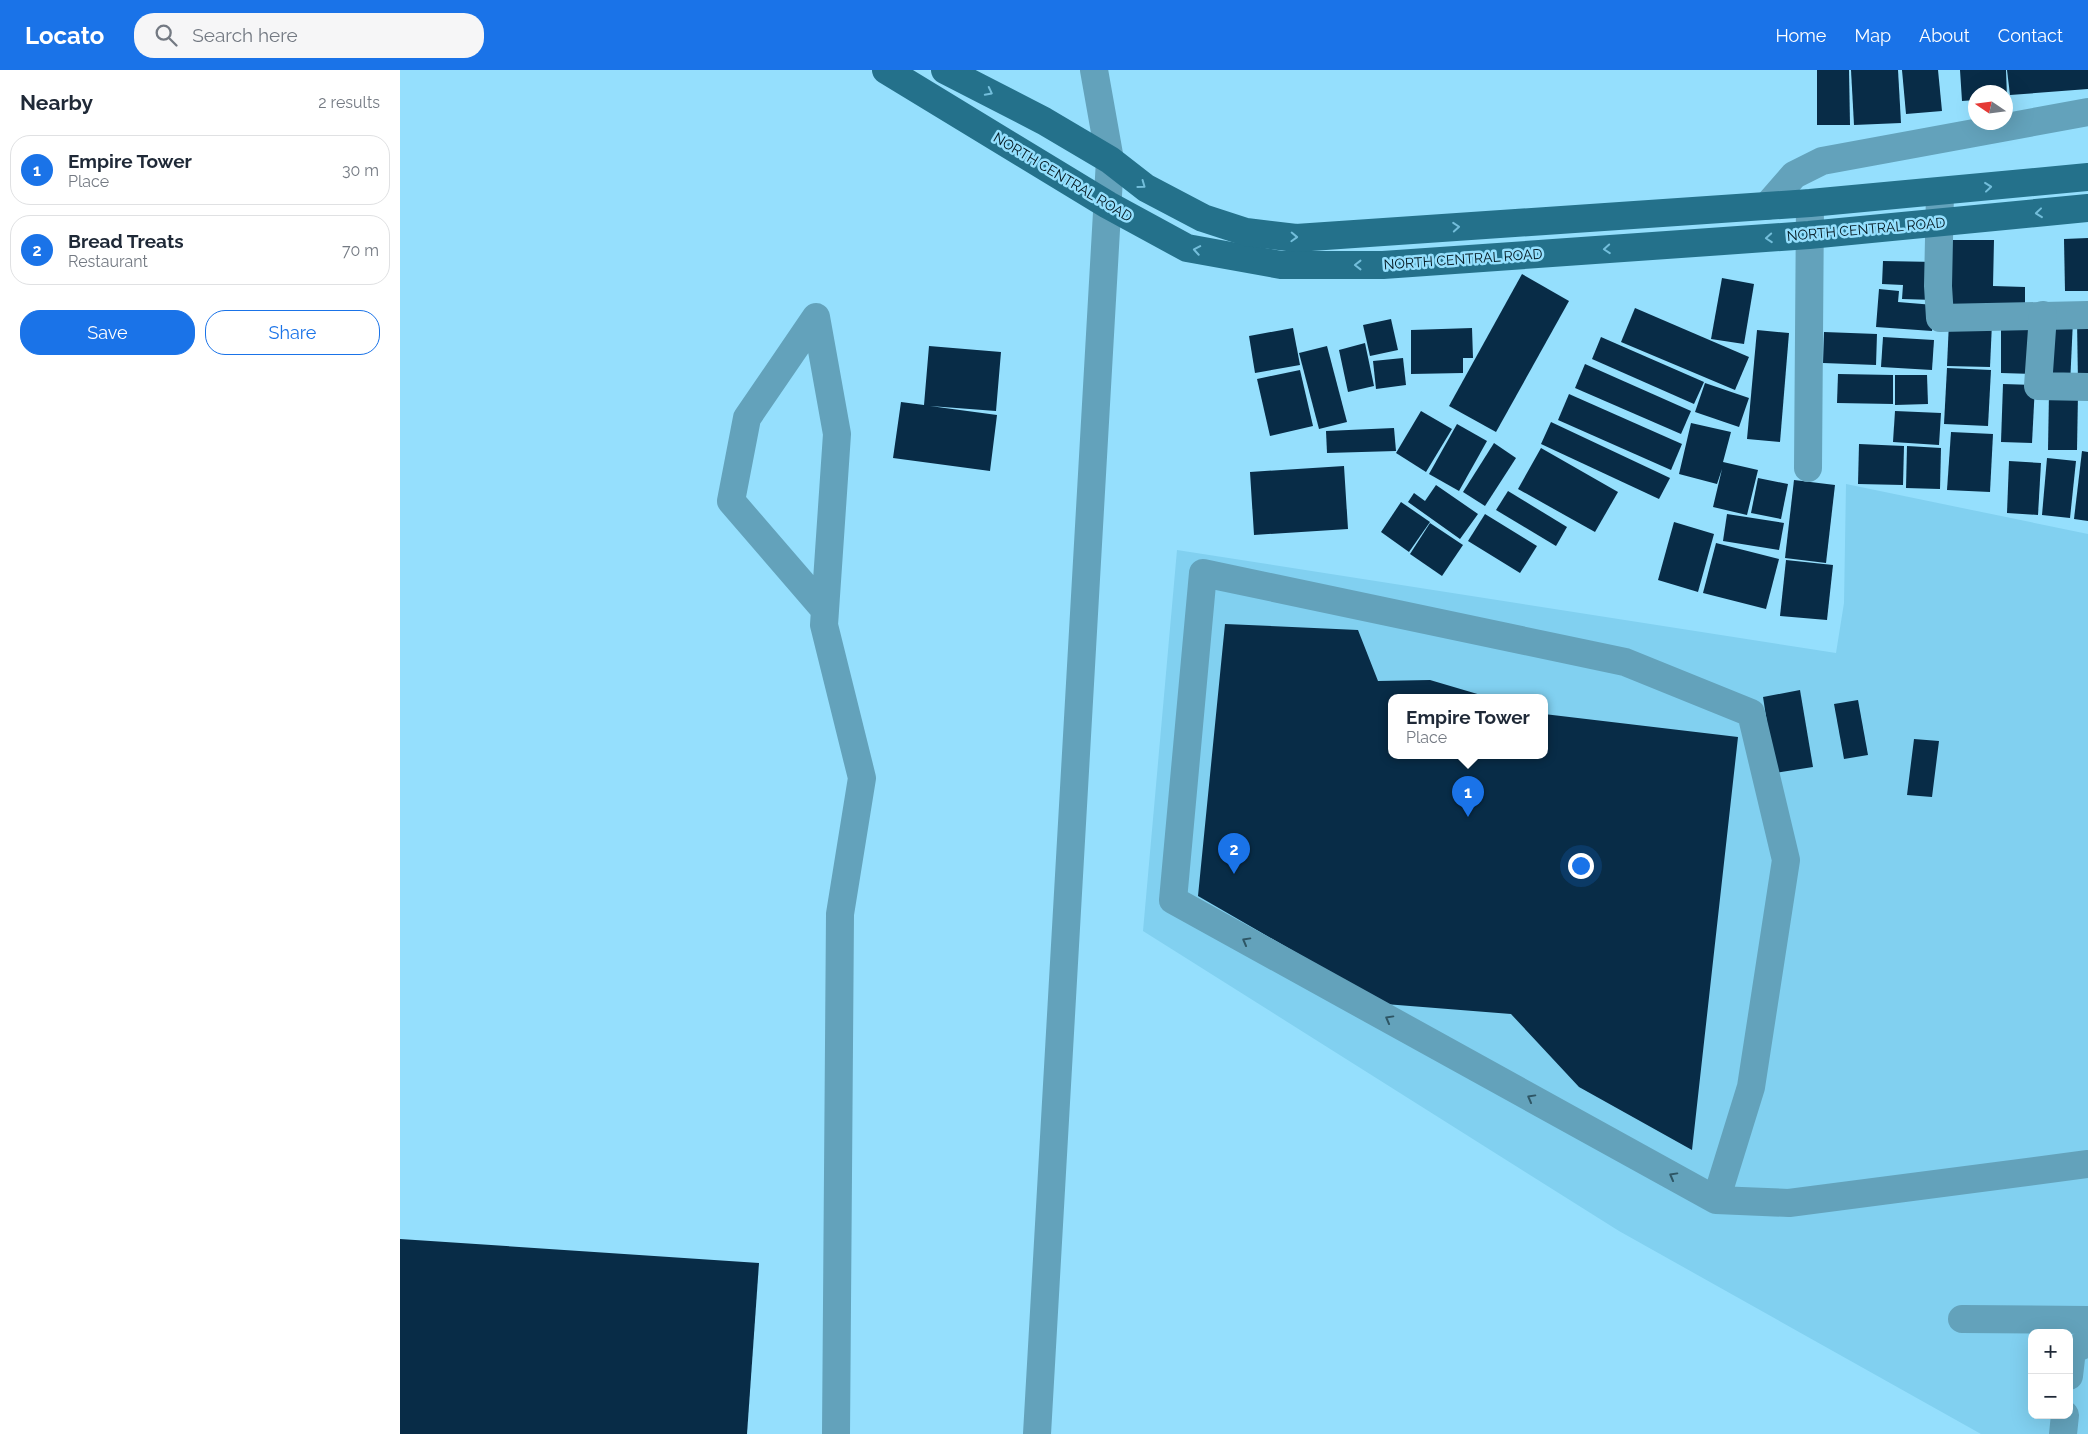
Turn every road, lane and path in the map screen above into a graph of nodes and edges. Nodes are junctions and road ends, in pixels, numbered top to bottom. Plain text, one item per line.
1 (886, 70) edge
2 (945, 70) edge
3 (1094, 70) edge
4 (2088, 112) edge
5 (1110, 160) junction
6 (2088, 176) edge
7 (1940, 192) junction
8 (1810, 204) junction
9 (1108, 205) junction
10 (1767, 206) junction
11 (2088, 208) edge
12 (1940, 222) junction
13 (1809, 235) junction
14 (2088, 315) edge
15 (2043, 316) junction
16 (2088, 387) edge
17 (1808, 468) dead end
18 (825, 610) junction
19 (2088, 1164) edge
20 (1716, 1200) junction
21 (1962, 1319) dead end
22 (2088, 1320) edge
23 (2088, 1343) edge
24 (2069, 1374) edge
25 (2065, 1419) edge
26 (836, 1434) edge
27 (1037, 1434) edge
28 (2063, 1434) edge

1 - 9 main road, NORTH CENTRAL ROAD
2 -> 5 main road
3 - 5 street
4 - 10 street
5 - 9 street
5 -> 10 main road
7 -> 6 main road
7 - 8 main road
7 - 12 street
8 - 10 main road
8 - 13 street
13 -> 9 main road, NORTH CENTRAL ROAD
9 - 27 street
11 -> 12 main road, NORTH CENTRAL ROAD
12 - 13 main road, NORTH CENTRAL ROAD
12 - 15 street
13 - 17 street
14 - 15 street
15 - 16 street
18 - 18 street
18 - 26 street
19 - 20 street
20 -> 20 street
21 - 22 street
23 - 24 street
25 - 28 street

